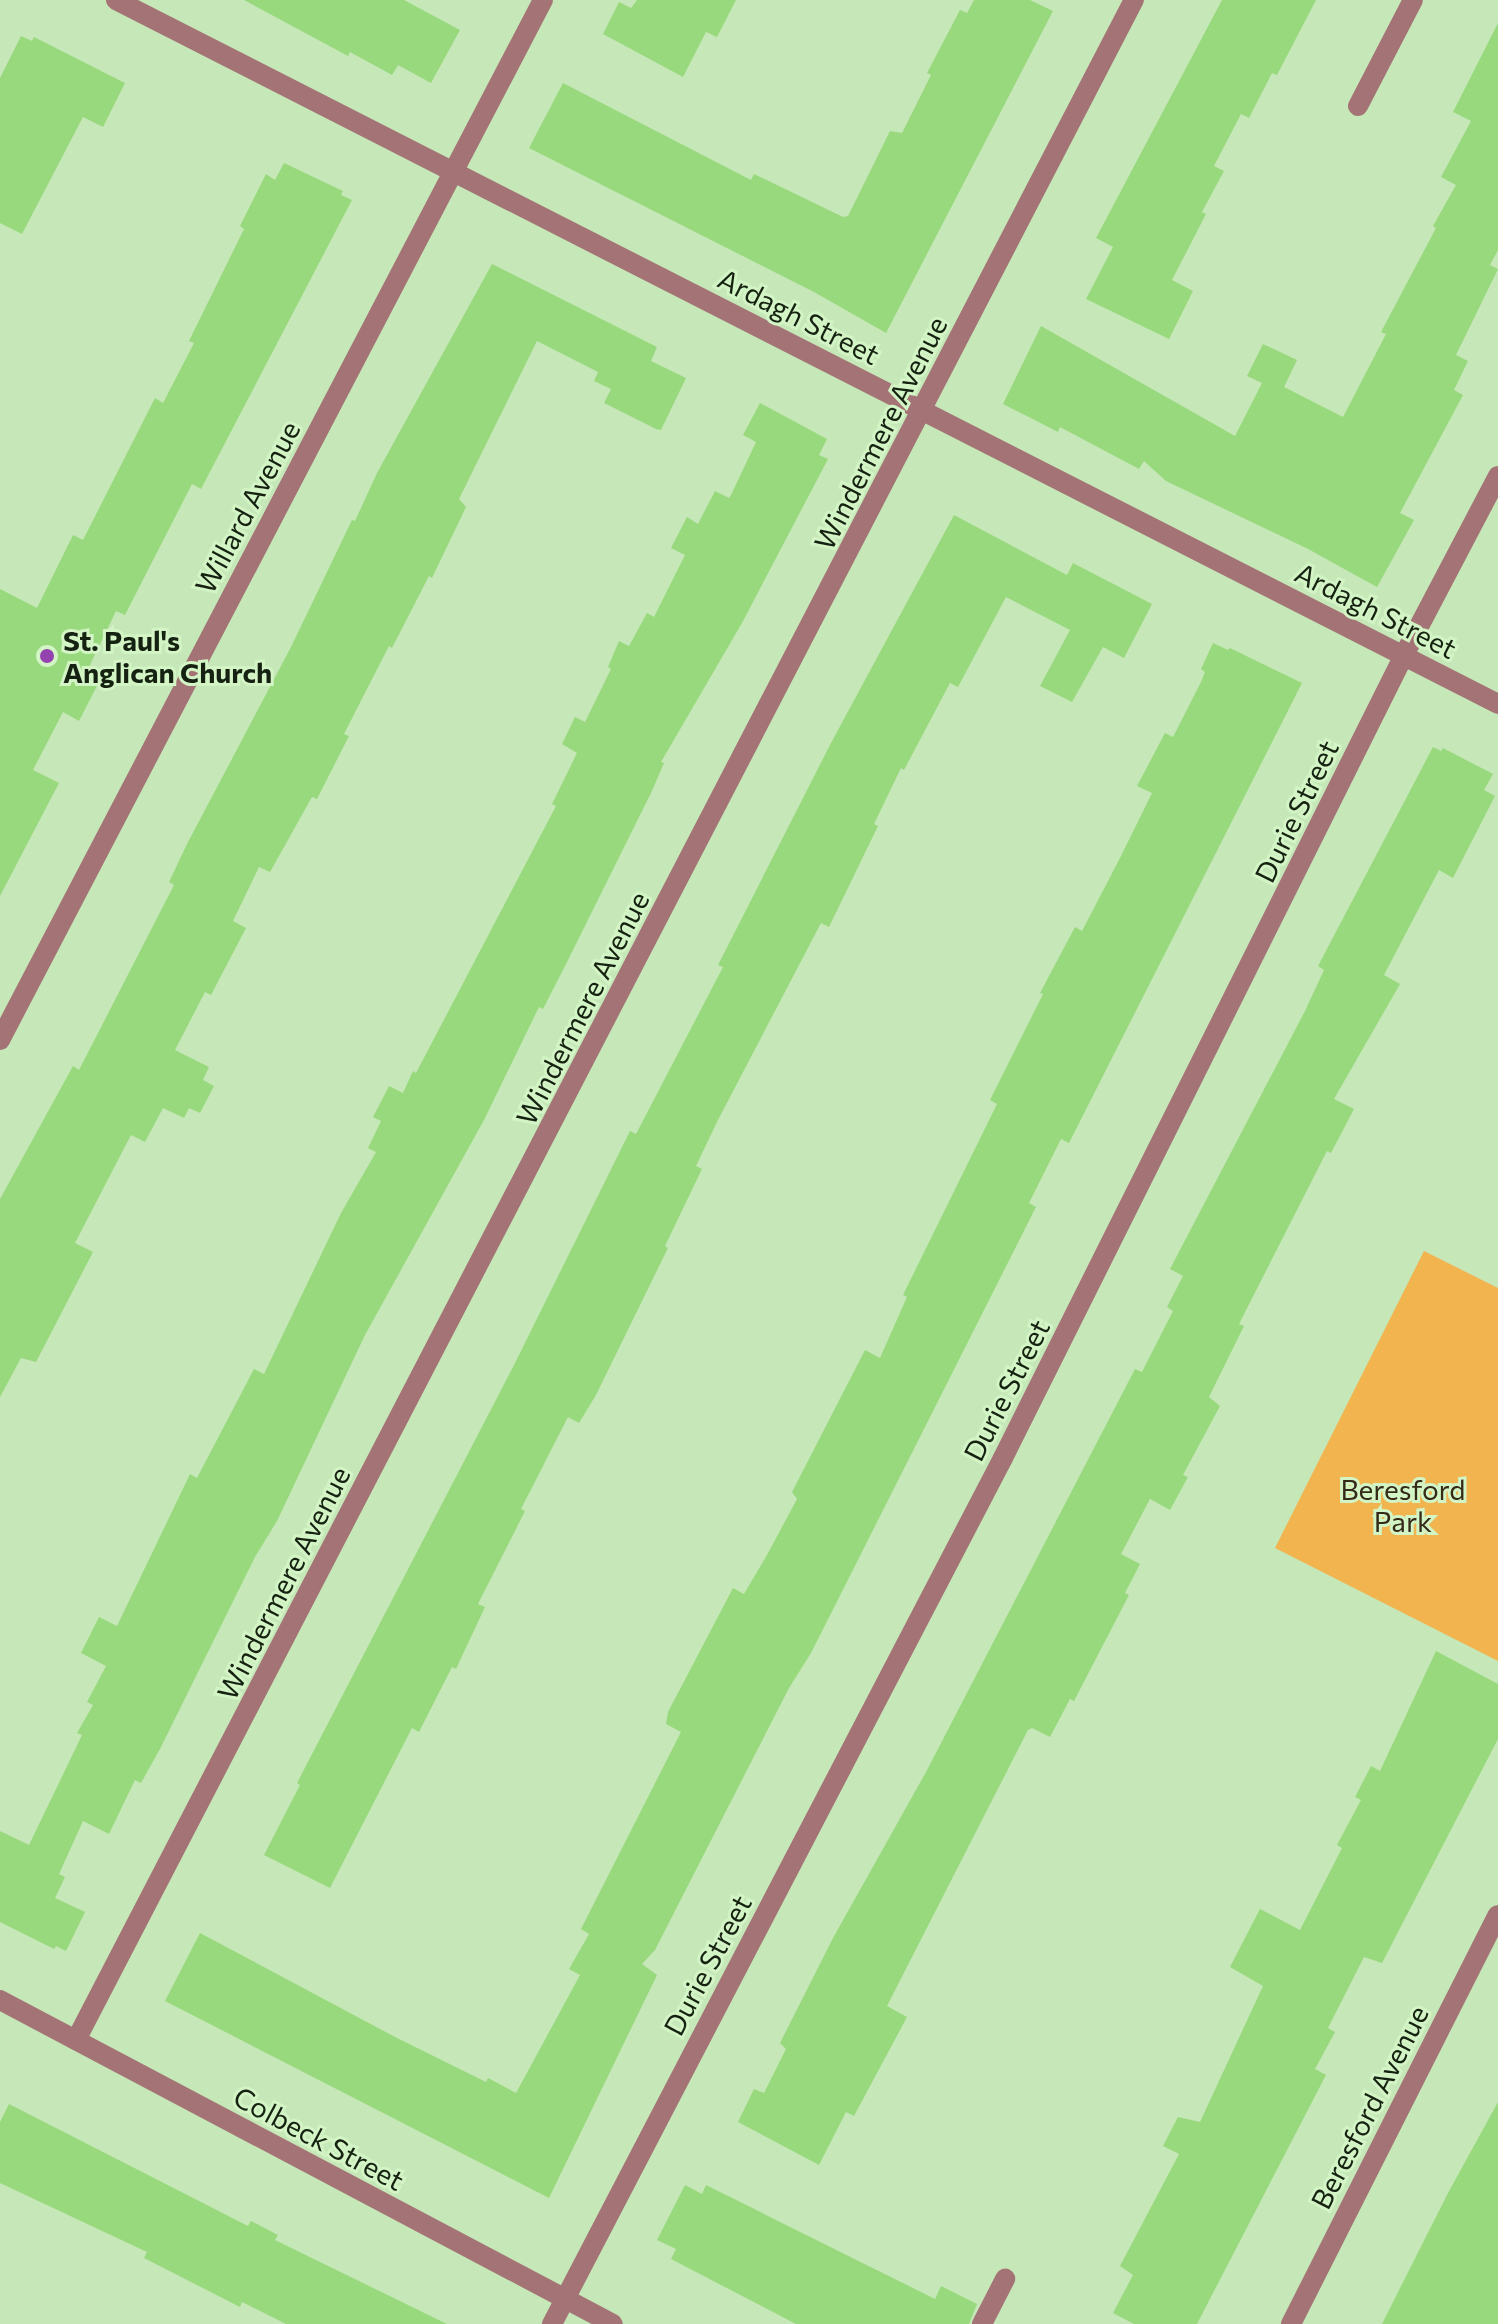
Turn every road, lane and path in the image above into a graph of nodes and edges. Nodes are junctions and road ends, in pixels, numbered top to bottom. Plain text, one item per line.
1 (116, 0) edge
2 (543, 0) edge
3 (1134, 0) edge
4 (1413, 0) edge
5 (1358, 106) dead end
6 (455, 173) junction
7 (922, 410) junction
8 (1498, 476) edge
9 (1404, 655) junction
10 (1498, 704) edge
11 (0, 1040) edge
12 (1498, 1915) edge
13 (0, 2001) edge
14 (76, 2040) junction
15 (1005, 2279) dead end
16 (564, 2300) junction
17 (552, 2324) edge
18 (613, 2324) edge
19 (982, 2324) edge
20 (1291, 2324) edge

1 - 6 street, Ardagh Street
2 - 6 street, Willard Avenue
3 - 7 street, Windermere Avenue
4 - 5 street
6 - 7 street, Ardagh Street
6 - 11 street, Willard Avenue
7 - 9 street, Ardagh Street
7 - 14 street, Windermere Avenue
8 - 9 street, Durie Street
9 - 10 street, Ardagh Street
9 - 16 street, Durie Street
12 - 20 street, Beresford Avenue
13 - 14 street, Colbeck Street
14 - 16 street, Colbeck Street
15 - 19 street
16 - 17 street, Durie Street
16 - 18 street, Colbeck Street

